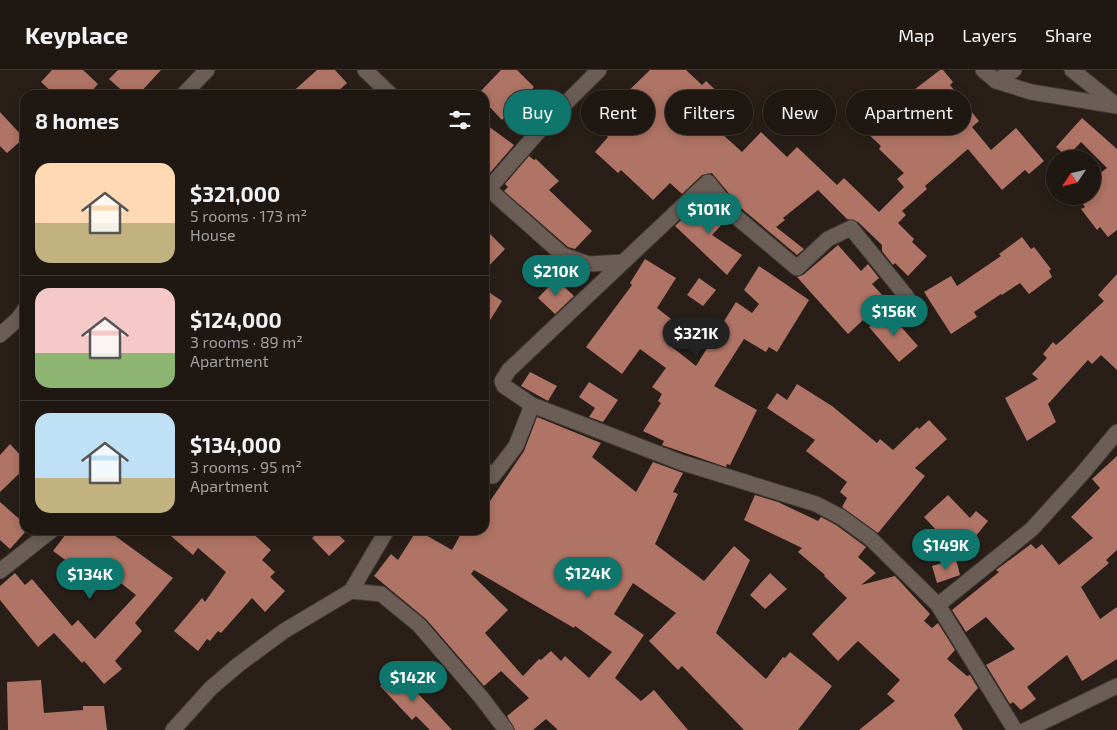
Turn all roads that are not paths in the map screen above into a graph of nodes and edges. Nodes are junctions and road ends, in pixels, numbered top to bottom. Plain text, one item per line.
1 (207, 70) edge
2 (364, 70) edge
3 (599, 70) edge
4 (983, 70) edge
5 (1014, 70) edge
6 (1072, 70) edge
7 (996, 81) junction
8 (188, 90) edge
9 (386, 90) edge
10 (1117, 105) edge
11 (489, 185) edge
12 (489, 192) edge
13 (623, 262) junction
14 (907, 297) dead end
15 (20, 316) edge
16 (0, 335) edge
17 (532, 405) junction
18 (1117, 432) edge
19 (489, 473) edge
20 (46, 535) edge
21 (384, 535) edge
22 (0, 571) edge
23 (350, 591) junction
24 (938, 605) junction
25 (1117, 686) edge
26 (172, 730) edge
27 (506, 730) edge
28 (1015, 730) edge
29 (1026, 730) edge

1 - 8 street
2 - 9 street
3 - 11 street
4 - 7 street
5 - 7 street
6 - 10 street
7 - 10 street
12 - 13 street
13 - 14 street
13 - 17 street
15 - 16 street
17 - 19 street
17 - 24 street
18 - 24 street
20 - 22 street
21 - 23 street
23 - 26 street
23 - 27 street
24 - 28 street
25 - 29 street

